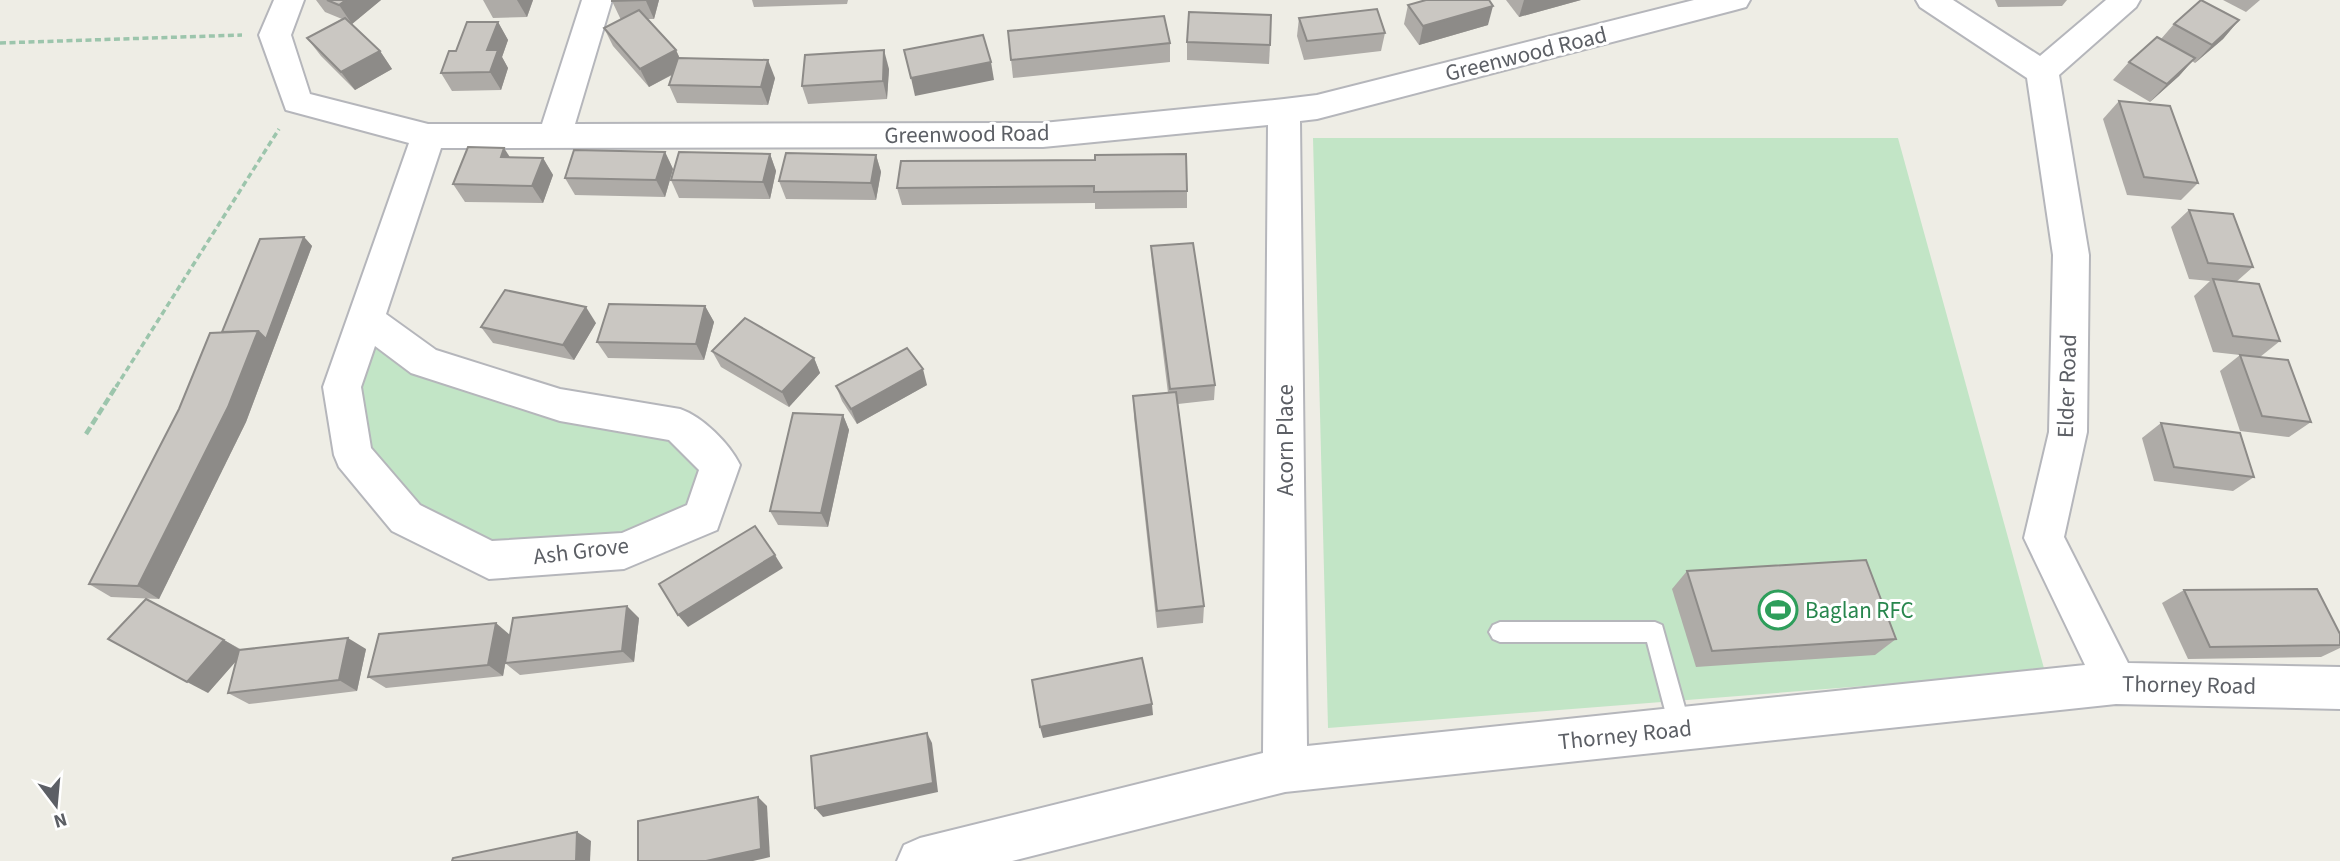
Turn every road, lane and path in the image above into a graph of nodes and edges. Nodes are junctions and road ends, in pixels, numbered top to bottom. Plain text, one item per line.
1 (289, 0) edge
2 (597, 0) edge
3 (1735, 0) edge
4 (1931, 0) edge
5 (2125, 0) edge
6 (275, 34) junction
7 (0, 43) edge
8 (2042, 72) junction
9 (297, 102) junction
10 (1284, 111) junction
11 (428, 136) junction
12 (555, 136) junction
13 (366, 319) junction
14 (86, 433) dead end
15 (1500, 632) dead end
16 (2116, 683) junction
17 (2340, 688) edge
18 (1679, 729) junction
19 (1285, 770) junction
20 (920, 861) edge

1 - 6 street
2 - 12 street
3 - 10 street, Greenwood Road
4 - 8 street
5 - 8 street
6 - 7 path
6 - 9 street
8 - 16 street, Elder Road
9 - 11 street, Greenwood Road
9 - 14 path
10 - 12 street, Greenwood Road
10 - 19 street, Acorn Place
11 - 12 street, Greenwood Road
11 - 13 street, Ash Grove
13 - 13 street, Ash Grove
15 - 18 lane
16 - 17 street, Thorney Road
16 - 18 street, Thorney Road
18 - 19 street, Thorney Road
19 - 20 street, Thorney Road

